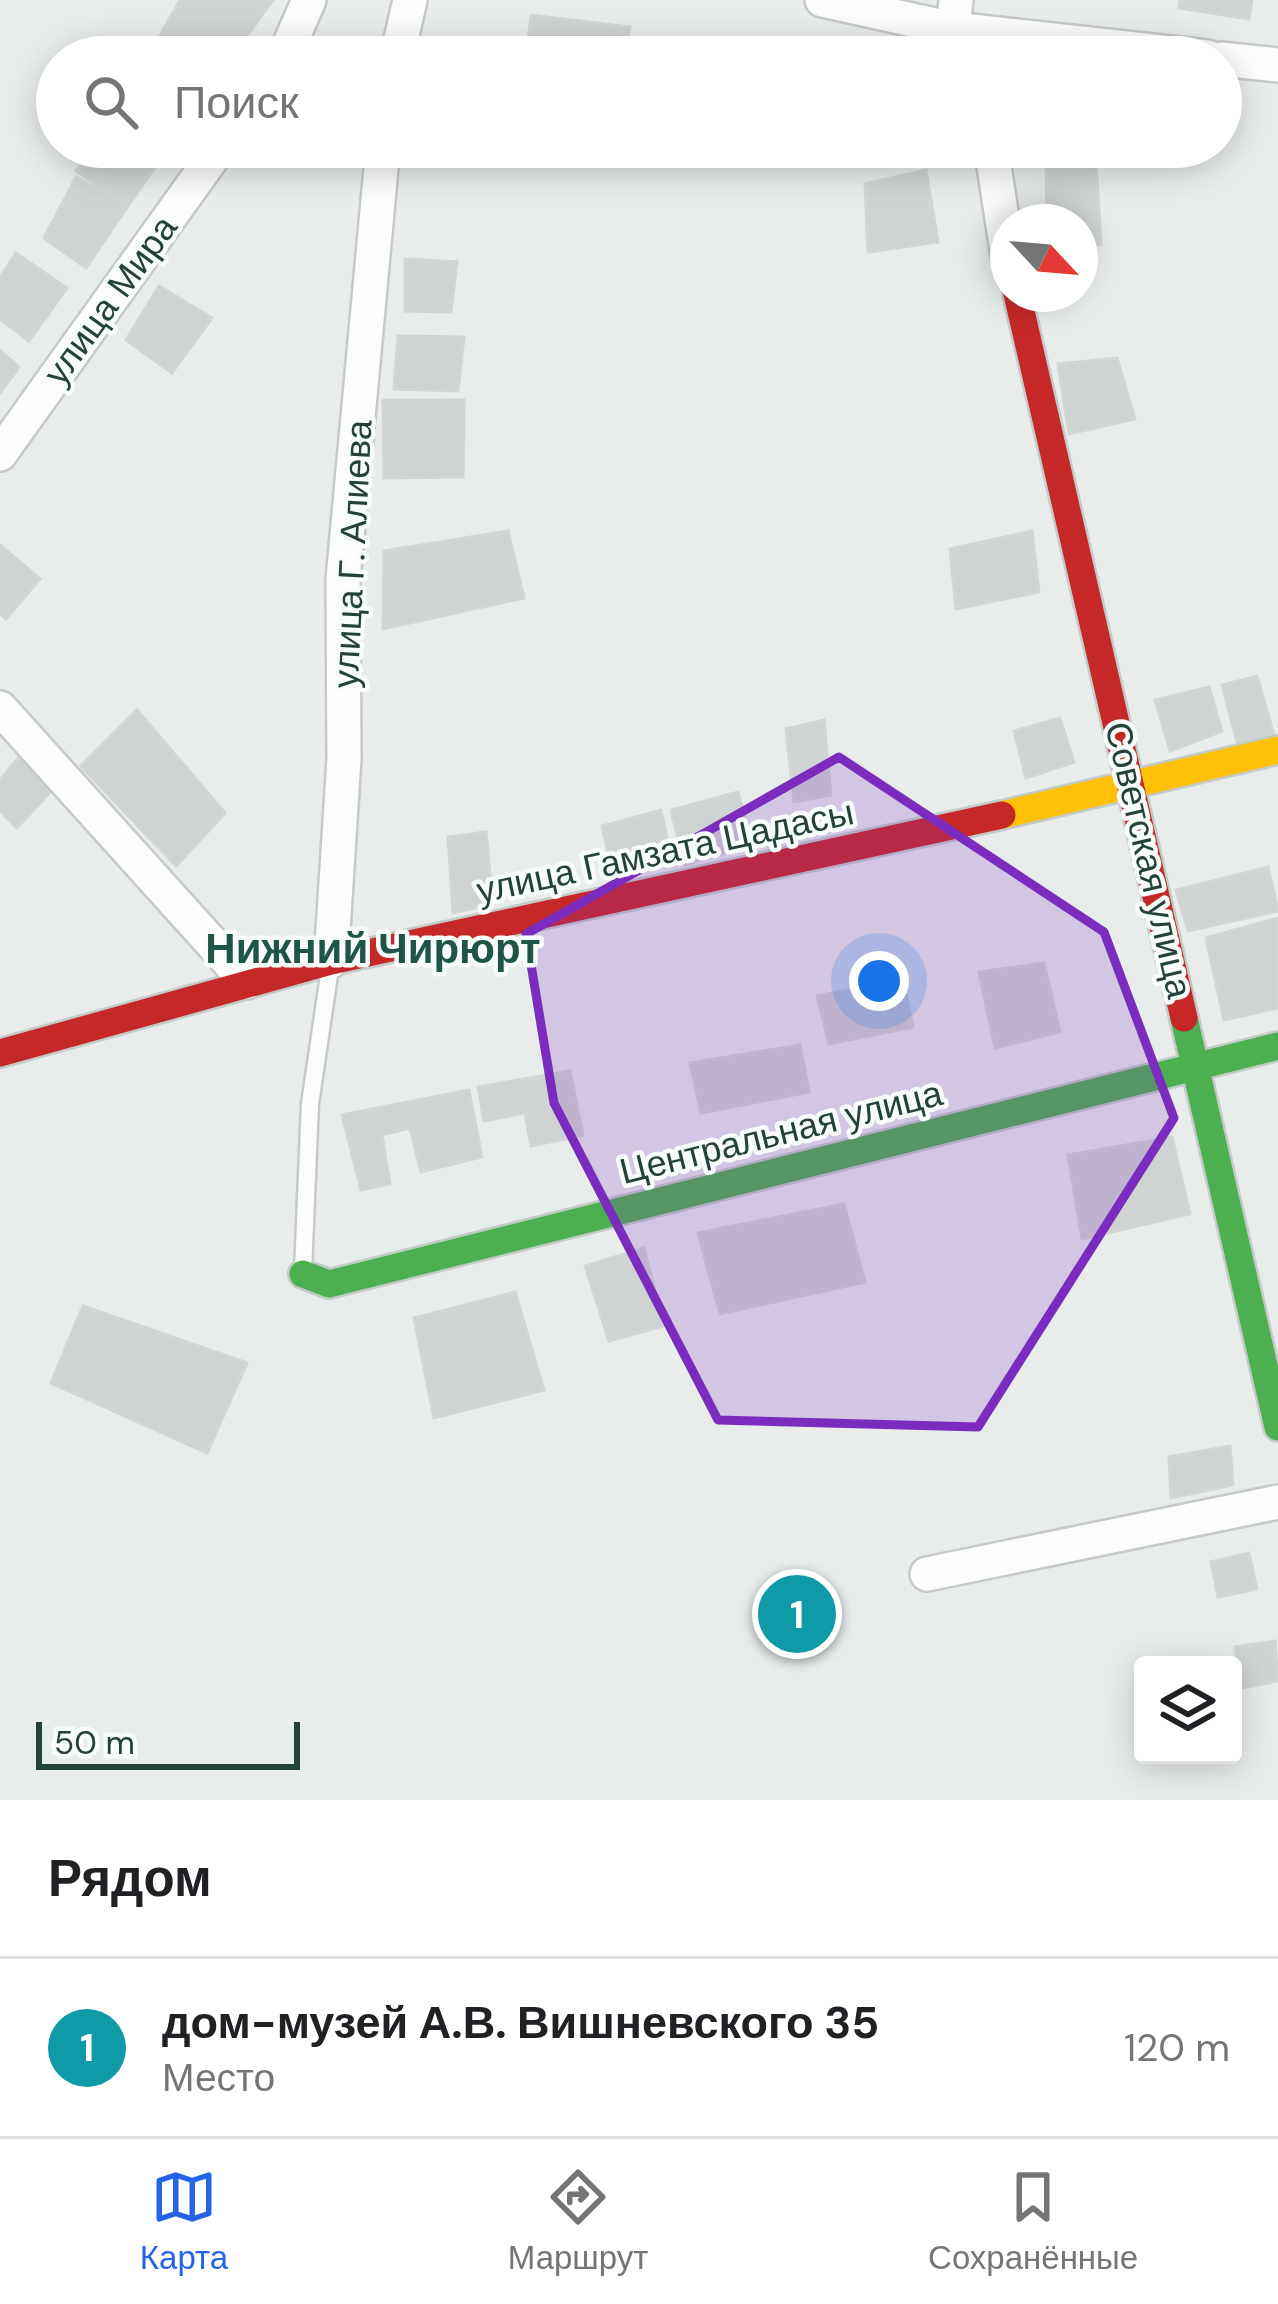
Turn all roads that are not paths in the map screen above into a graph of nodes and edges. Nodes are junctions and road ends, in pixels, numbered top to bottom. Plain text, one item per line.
1 (309, 0) edge
2 (410, 0) edge
3 (822, 0) edge
4 (958, 29) edge
5 (297, 36) edge
6 (402, 36) edge
7 (1020, 36) edge
8 (1242, 61) edge
9 (1278, 65) edge
10 (205, 168) edge
11 (381, 168) edge
12 (994, 168) edge
13 (1000, 204) edge
14 (1021, 312) edge
15 (0, 454) edge
16 (0, 708) edge
17 (1278, 750) edge
18 (1133, 786) junction
19 (332, 961) junction
20 (248, 982) junction
21 (1278, 1046) edge
22 (0, 1053) edge
23 (1194, 1065) junction
24 (303, 1274) joint
25 (1278, 1427) edge
26 (1278, 1502) edge
27 (927, 1574) dead end

1 - 5 street
2 - 6 street
3 - 4 street
4 - 7 street
8 - 9 street
10 - 15 street, улица Мира
11 - 19 street, улица Г. Алиева
12 - 13 street
14 - 18 street, Советская улица
16 - 20 street
17 - 18 street, улица Гамзата Цадасы
18 - 19 street, улица Гамзата Цадасы
18 - 23 street, Советская улица
19 - 20 street, улица Гамзата Цадасы
19 - 24 lane
20 - 22 street, улица Гамзата Цадасы
21 - 23 street, Центральная улица
23 - 24 street, Центральная улица
23 - 25 street, Советская улица
26 - 27 street

